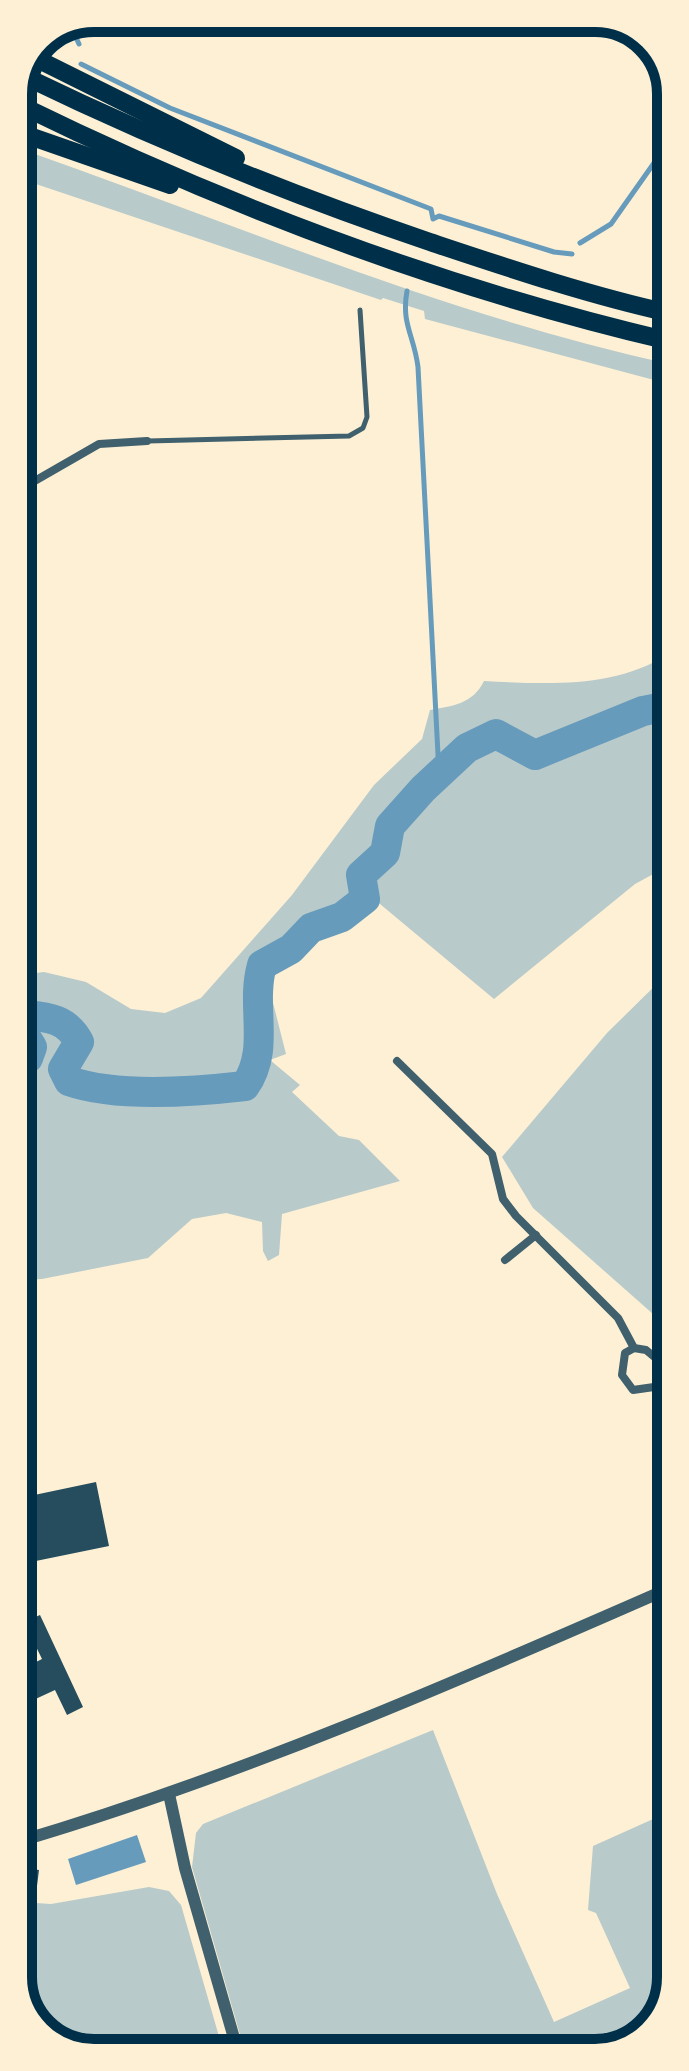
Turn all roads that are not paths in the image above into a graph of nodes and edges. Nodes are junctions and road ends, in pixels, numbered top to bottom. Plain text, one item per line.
1 (42, 62) edge
2 (34, 80) edge
3 (32, 111) edge
4 (32, 137) edge
5 (257, 210) junction
6 (350, 215) junction
7 (360, 310) dead end
8 (657, 310) edge
9 (657, 338) edge
10 (147, 441) joint
11 (32, 483) edge
12 (397, 1061) dead end
13 (536, 1235) junction
14 (505, 1260) dead end
15 (634, 1348) junction
16 (657, 1360) edge
17 (657, 1384) edge
18 (657, 1594) edge
19 (169, 1794) junction
20 (32, 1837) edge
21 (234, 2039) edge

1 - 6 highway
2 - 6 highway
3 - 5 highway
4 - 5 highway
5 - 9 highway
6 - 8 highway
7 - 10 lane
10 - 11 street
12 - 13 street
13 - 14 street
13 - 15 street
15 - 16 street
15 - 17 street
18 - 19 street
19 - 20 street
19 - 21 street

